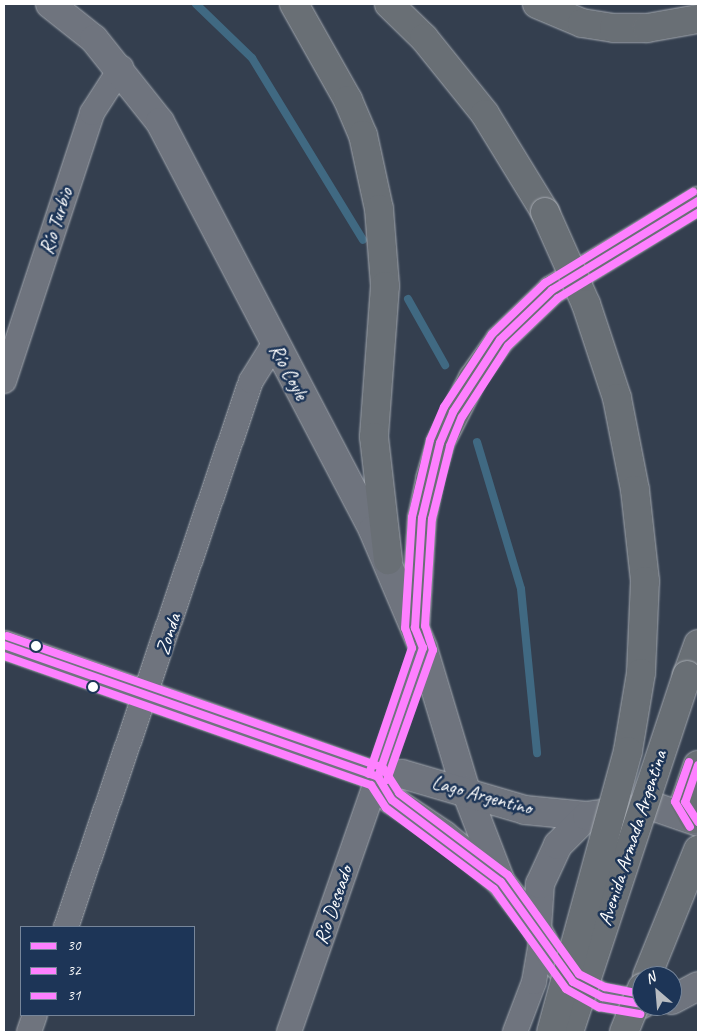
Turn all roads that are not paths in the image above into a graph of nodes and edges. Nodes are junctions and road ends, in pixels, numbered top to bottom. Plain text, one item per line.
1 (50, 4) edge
2 (294, 4) edge
3 (389, 4) edge
4 (537, 4) edge
5 (698, 19) edge
6 (121, 68) junction
7 (698, 201) edge
8 (274, 344) junction
9 (4, 381) edge
10 (388, 560) junction
11 (419, 638) junction
12 (698, 644) edge
13 (4, 645) edge
14 (148, 697) junction
15 (698, 765) edge
16 (378, 777) junction
17 (466, 791) junction
18 (587, 816) junction
19 (696, 821) edge
20 (698, 850) edge
21 (501, 882) junction
22 (66, 926) edge
23 (539, 936) junction
24 (651, 966) edge
25 (698, 986) edge
26 (682, 995) edge
27 (632, 1002) edge
28 (632, 1012) edge
29 (35, 1016) edge
30 (29, 1032) edge
31 (289, 1032) edge
32 (515, 1032) edge
33 (551, 1032) edge
34 (569, 1032) edge
35 (624, 1032) edge

1 - 6 street, Río Coyle
2 - 10 main road
3 - 33 main road, bridge
4 - 5 main road
6 - 8 street, Río Coyle
6 - 9 street, Río Turbio
7 - 11 main road
8 - 10 street, Río Coyle
8 - 14 street, Zonda
10 - 11 street, Río Coyle
11 - 16 street
11 - 17 street, Río Coyle
12 - 34 main road, Avenida Armada Argentina, bridge
13 - 14 street, Lago Argentino
14 - 16 street, Lago Argentino
14 - 22 street, Zonda
15 - 19 main road
16 - 17 street, Lago Argentino
16 - 21 street, Lago Argentino
16 - 31 street, Río Deseado
17 - 18 street, Lago Argentino
17 - 21 street, Río Coyle
18 - 19 street, Lago Argentino
18 - 23 street, Lago Argentino
20 - 24 main road
21 - 23 street, Lago Argentino
23 - 27 street, Lago Argentino
23 - 32 street
25 - 26 street
28 - 35 main road, bridge
29 - 30 street

